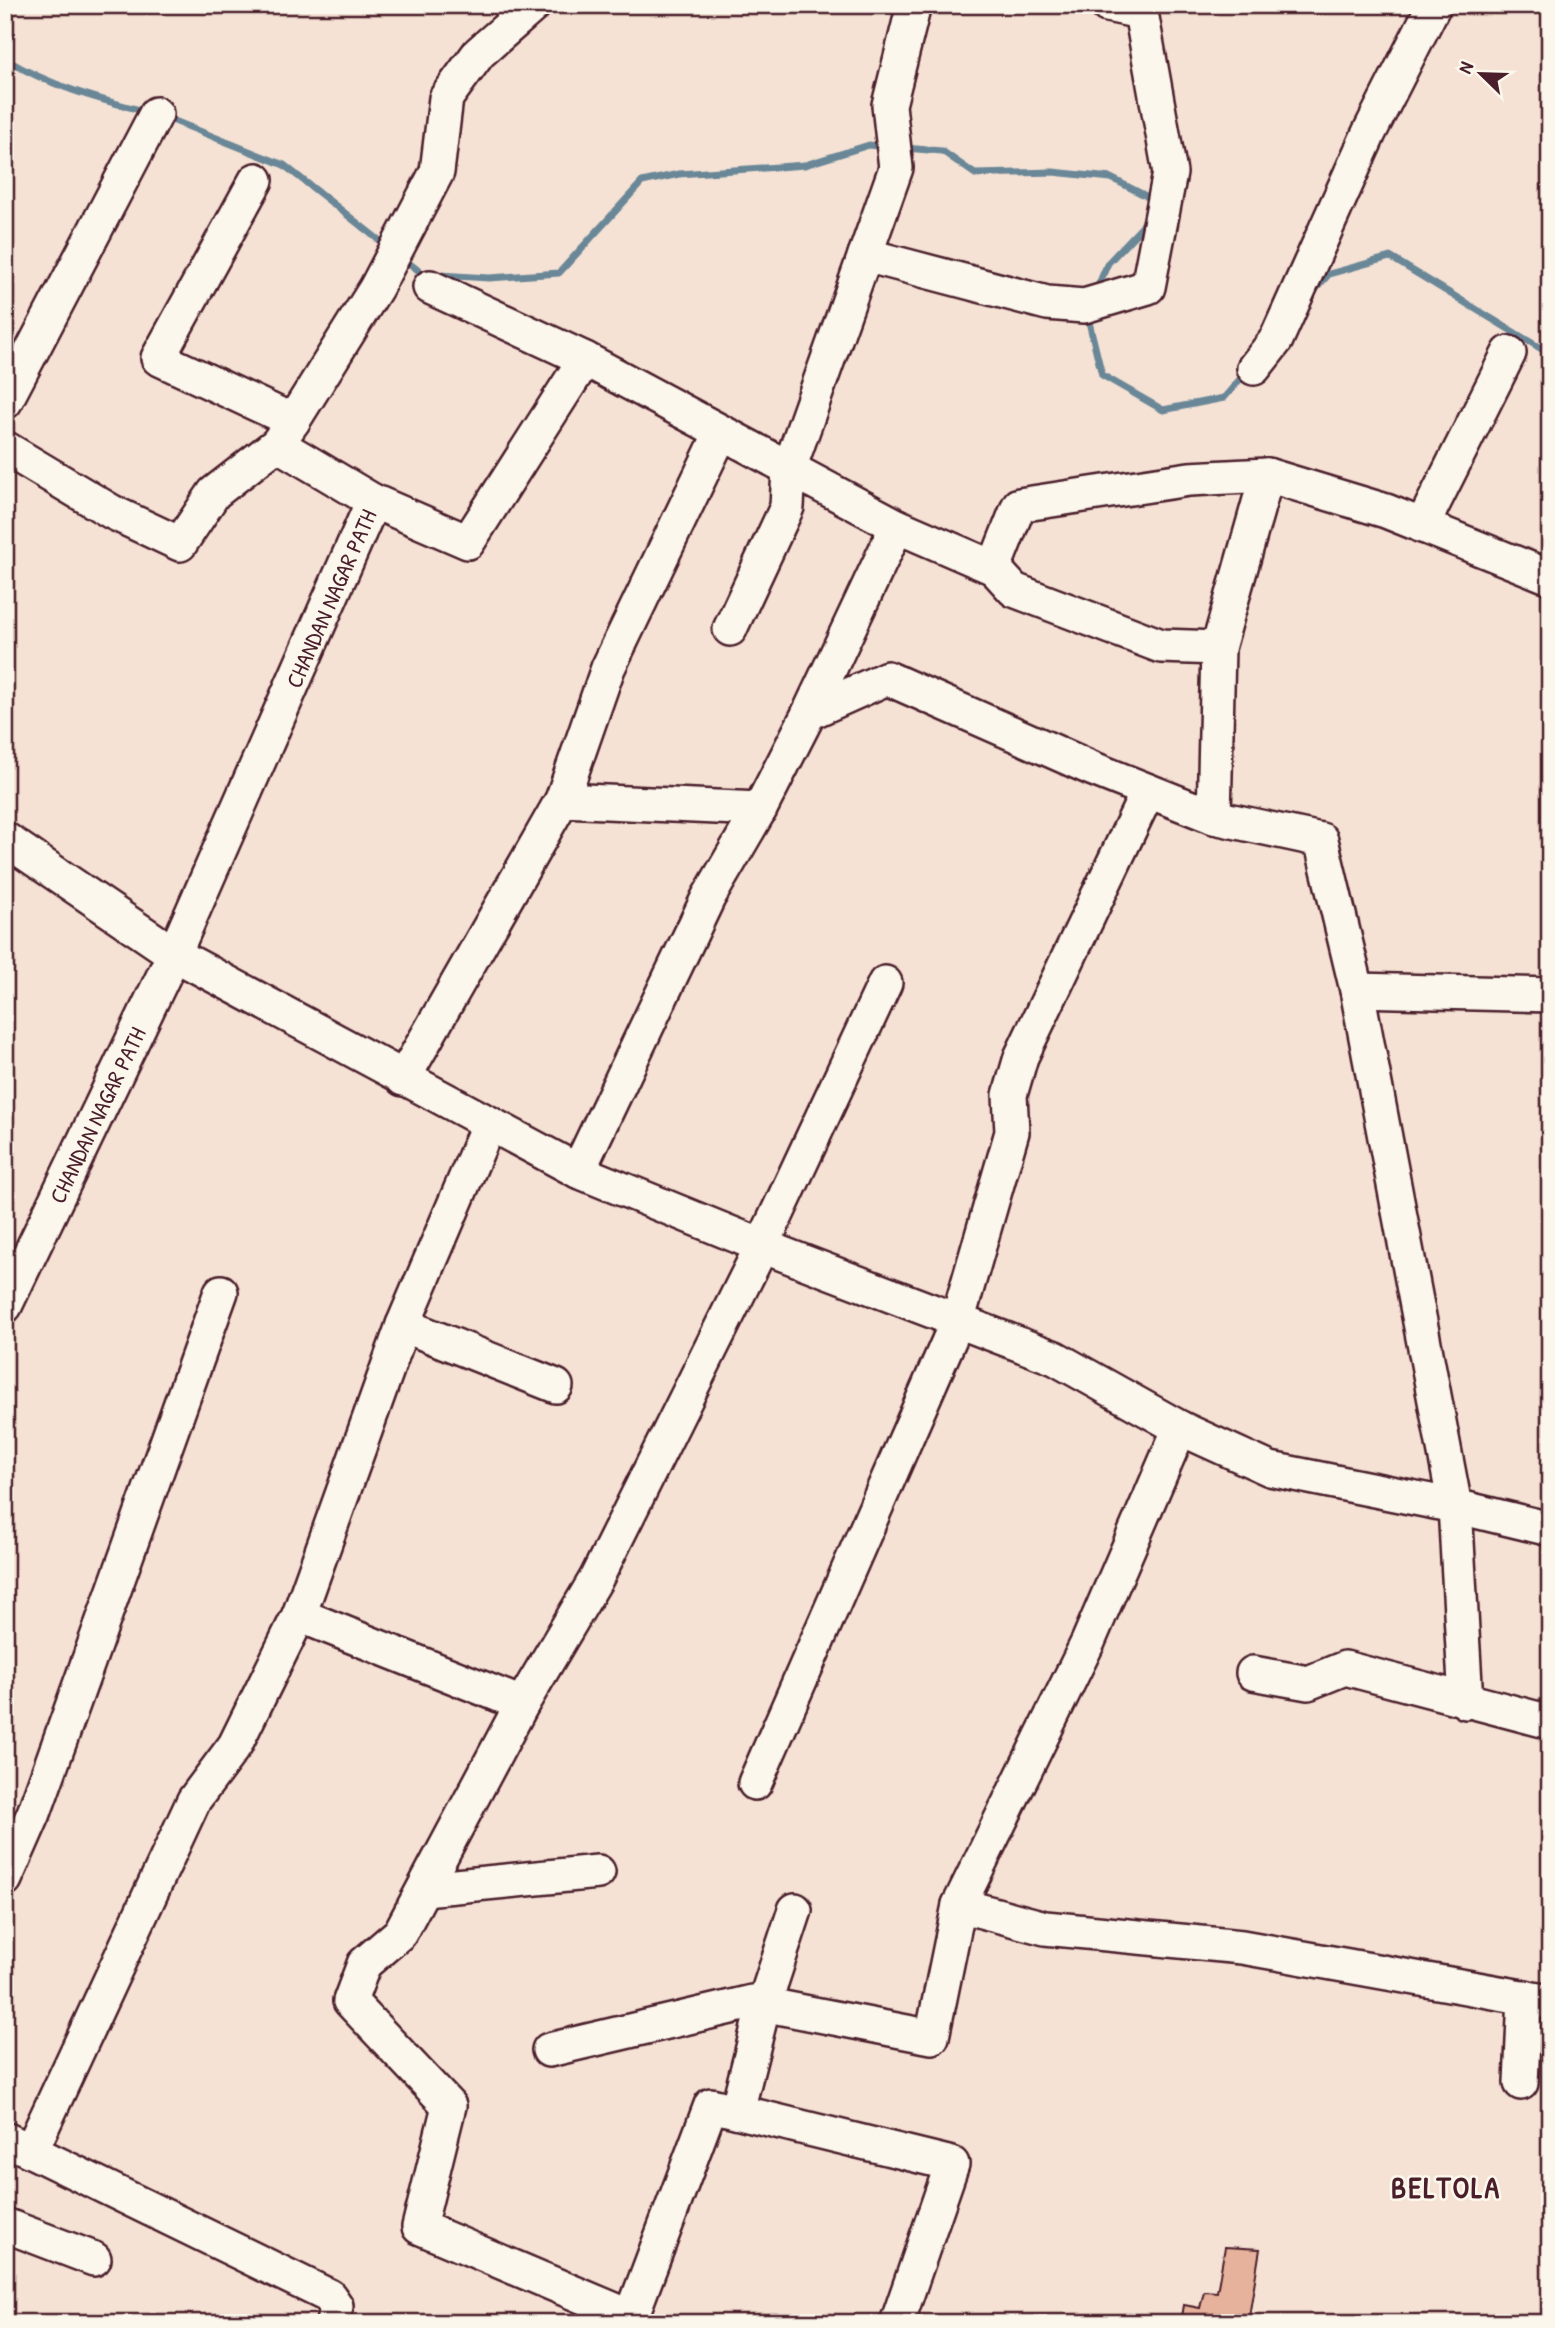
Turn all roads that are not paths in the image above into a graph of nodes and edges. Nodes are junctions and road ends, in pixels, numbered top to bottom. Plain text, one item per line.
1 (534, 5) edge
2 (914, 5) edge
3 (1107, 5) edge
4 (1434, 5) edge
5 (156, 114) dead end
6 (256, 180) dead end
7 (865, 255) junction
8 (430, 287) dead end
9 (1509, 353) dead end
10 (585, 359) junction
11 (1254, 368) dead end
12 (5, 402) edge
13 (285, 433) junction
14 (721, 433) junction
15 (5, 448) edge
16 (789, 469) junction
17 (1267, 475) junction
18 (373, 501) junction
19 (897, 526) junction
20 (1422, 526) junction
21 (994, 568) junction
22 (1550, 577) edge
23 (730, 629) dead end
24 (1218, 648) junction
25 (809, 713) junction
26 (1148, 791) junction
27 (562, 800) junction
28 (760, 809) junction
29 (1214, 817) junction
30 (5, 839) edge
31 (174, 954) junction
32 (885, 983) dead end
33 (1357, 989) junction
34 (1550, 995) edge
35 (403, 1079) junction
36 (489, 1123) junction
37 (578, 1171) junction
38 (762, 1246) junction
39 (221, 1292) dead end
40 (5, 1306) edge
41 (957, 1322) junction
42 (403, 1325) junction
43 (556, 1386) dead end
44 (1180, 1428) junction
45 (1455, 1506) junction
46 (1550, 1530) edge
47 (299, 1615) junction
48 (1253, 1672) dead end
49 (1466, 1702) junction
50 (522, 1704) junction
51 (1550, 1723) edge
52 (755, 1783) dead end
53 (598, 1872) dead end
54 (5, 1879) edge
55 (424, 1889) junction
56 (960, 1905) junction
57 (795, 1910) dead end
58 (1537, 1999) edge
59 (764, 2004) junction
60 (549, 2050) dead end
61 (1521, 2083) dead end
62 (737, 2111) junction
63 (18, 2145) edge
64 (5, 2224) edge
65 (94, 2259) dead end
66 (630, 2320) edge
67 (333, 2323) edge
68 (897, 2323) edge

1 - 13 street
2 - 7 street
3 - 7 street
4 - 11 street
5 - 12 street
6 - 13 street
7 - 16 street
8 - 10 street
9 - 20 street
10 - 14 street
10 - 18 street, CHANDAN NAGAR PATH
13 - 15 street
13 - 18 street
14 - 16 street
14 - 27 street
16 - 19 street
16 - 23 street
17 - 20 street
17 - 21 street
17 - 24 street
18 - 31 street, CHANDAN NAGAR PATH
19 - 21 street
19 - 25 street
20 - 22 street
21 - 24 street
24 - 29 street
25 - 26 street
25 - 28 street
26 - 29 street
26 - 41 street
27 - 28 street
27 - 35 street
28 - 37 street
29 - 33 street
30 - 31 street
31 - 35 street
31 - 40 street, CHANDAN NAGAR PATH
32 - 38 street
33 - 34 street
33 - 45 street
35 - 36 street
36 - 37 street
36 - 42 street
37 - 38 street
38 - 41 street
38 - 50 street
39 - 54 street
41 - 44 street
41 - 52 street
42 - 43 street
42 - 47 street
44 - 45 street
44 - 56 street
45 - 46 street
45 - 49 street
47 - 50 street
47 - 63 street
48 - 49 street
49 - 51 street
50 - 55 street
53 - 55 street
55 - 66 street
56 - 58 street
56 - 59 street
57 - 59 street
58 - 61 street
59 - 60 street
59 - 62 street
62 - 66 street
62 - 68 street
63 - 67 street
64 - 65 street

